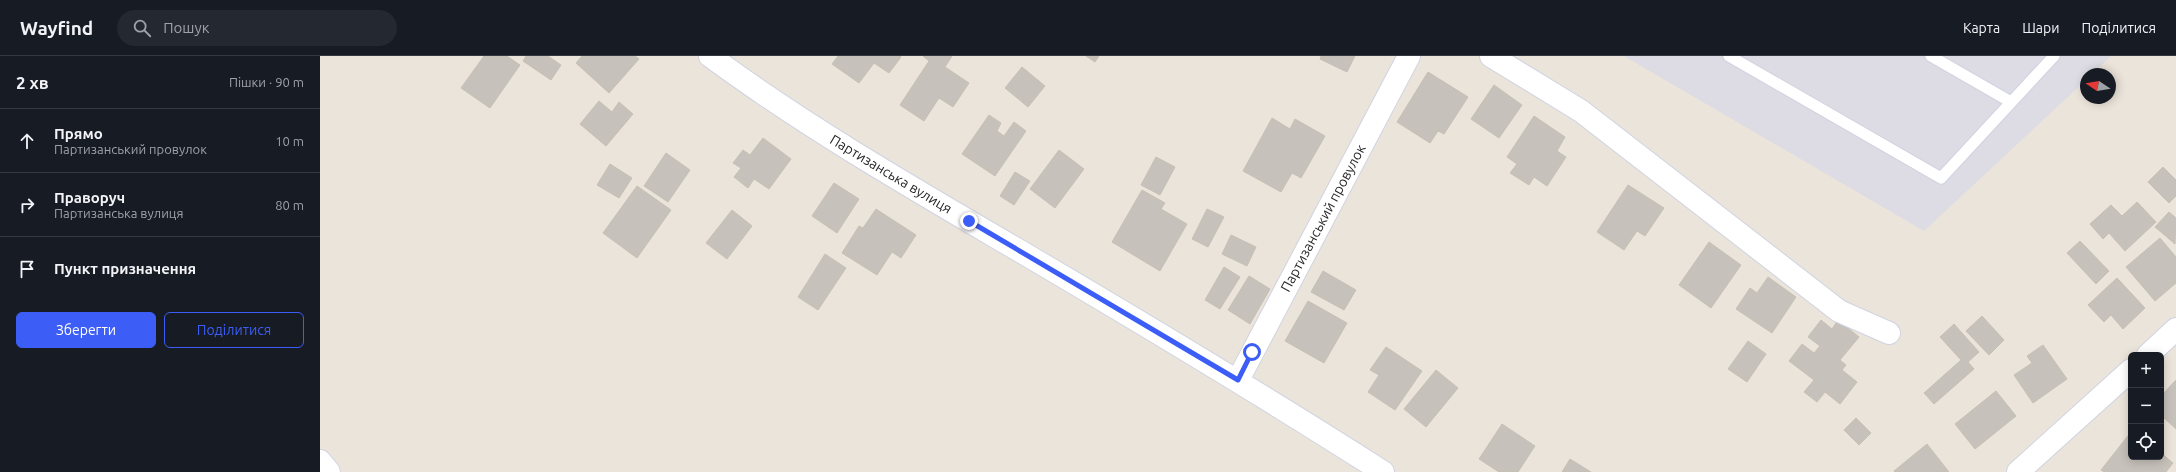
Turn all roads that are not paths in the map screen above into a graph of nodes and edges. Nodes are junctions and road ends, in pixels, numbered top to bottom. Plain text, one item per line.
1 (710, 56) edge
2 (1409, 56) edge
3 (1491, 56) edge
4 (1730, 56) edge
5 (1931, 56) edge
6 (2054, 56) edge
7 (2011, 102) junction
8 (2176, 329) edge
9 (1889, 333) dead end
10 (2151, 352) edge
11 (2128, 373) edge
12 (1238, 380) junction
13 (320, 461) edge
14 (330, 472) edge
15 (1383, 472) edge
16 (2018, 472) edge

1 - 12 street, Партизанська вулиця
2 - 12 street, Партизанський провулок
3 - 9 street
4 - 7 lane
5 - 7 lane
6 - 7 lane
8 - 10 street
11 - 16 street
12 - 15 street, Партизанська вулиця
13 - 14 street

